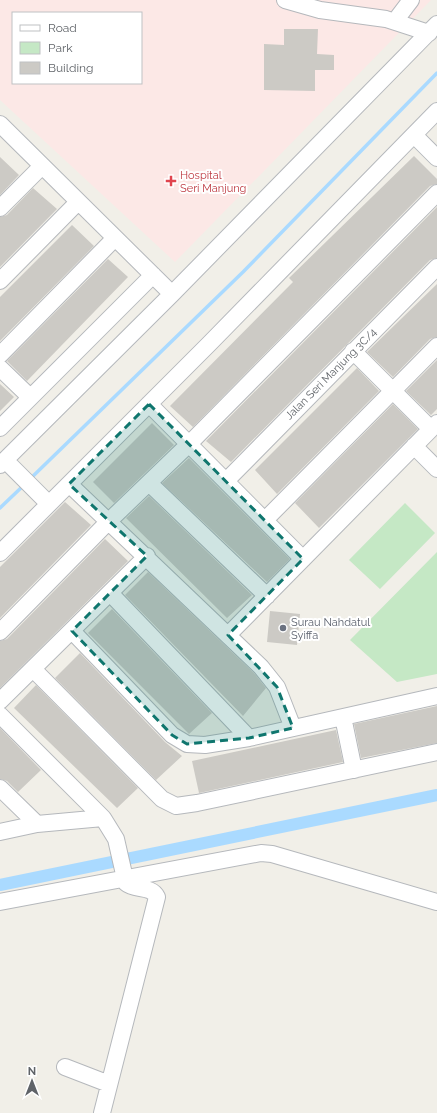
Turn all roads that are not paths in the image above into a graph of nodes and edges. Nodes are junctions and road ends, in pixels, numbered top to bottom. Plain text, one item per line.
1 (285, 0) edge
2 (411, 0) edge
3 (320, 5) edge
4 (395, 21) junction
5 (433, 28) edge
6 (437, 112) edge
7 (2, 130) edge
8 (414, 135) junction
9 (437, 158) edge
10 (42, 166) junction
11 (437, 192) edge
12 (78, 202) junction
13 (0, 208) edge
14 (115, 238) junction
15 (437, 267) edge
16 (152, 275) junction
17 (0, 281) edge
18 (172, 294) junction
19 (437, 346) edge
20 (353, 351) junction
21 (0, 355) edge
22 (0, 368) edge
23 (393, 391) junction
24 (30, 397) junction
25 (149, 404) junction
26 (434, 426) edge
27 (0, 428) edge
28 (189, 444) junction
29 (414, 446) junction
30 (7, 465) edge
31 (437, 469) edge
32 (226, 481) junction
33 (149, 483) junction
34 (69, 484) junction
35 (49, 504) junction
36 (265, 520) junction
37 (109, 521) junction
38 (0, 553) edge
39 (147, 556) junction
40 (303, 559) junction
41 (110, 593) junction
42 (267, 596) junction
43 (72, 631) junction
44 (0, 632) edge
45 (228, 635) junction
46 (33, 669) junction
47 (437, 696) edge
48 (0, 701) edge
49 (0, 715) edge
50 (343, 717) junction
51 (293, 728) junction
52 (249, 738) junction
53 (437, 752) edge
54 (354, 770) junction
55 (0, 788) edge
56 (103, 818) junction
57 (37, 824) junction
58 (0, 832) edge
59 (124, 873) junction
60 (0, 902) edge
61 (437, 902) edge
62 (64, 1067) dead end
63 (109, 1084) junction
64 (102, 1113) edge

1 - 3 street
2 - 4 street
3 - 4 street
4 - 5 street
5 - 18 street
6 - 8 street
7 - 10 street
8 - 9 street
8 - 25 street
10 - 12 street
10 - 13 street
11 - 28 street
12 - 14 street
12 - 17 street
14 - 16 street
14 - 21 street
15 - 20 street, Jalan Seri Manjung 3C/4
16 - 18 street
16 - 24 street
18 - 30 street
19 - 23 street
20 - 23 street
20 - 32 street, Jalan Seri Manjung 3C/4
22 - 24 street
23 - 26 street
23 - 36 street
24 - 27 street
25 - 28 street
25 - 34 street
26 - 29 street
28 - 32 street
28 - 33 street
29 - 31 street
29 - 40 street
30 - 35 street
32 - 36 street
33 - 37 street
33 - 42 street
34 - 35 street
34 - 37 street
35 - 38 street
36 - 40 street
37 - 39 street
37 - 44 street
39 - 41 street
39 - 45 street
40 - 42 street
41 - 43 street
41 - 52 street
42 - 45 street
43 - 46 street
43 - 52 street
45 - 51 street
46 - 48 street
46 - 54 street
47 - 50 street
49 - 56 street
50 - 51 street
50 - 54 street
51 - 52 street
53 - 54 street
55 - 57 street
56 - 57 street
56 - 59 street
57 - 58 street
59 - 60 street
59 - 61 street
59 - 63 street
62 - 63 street
63 - 64 street

